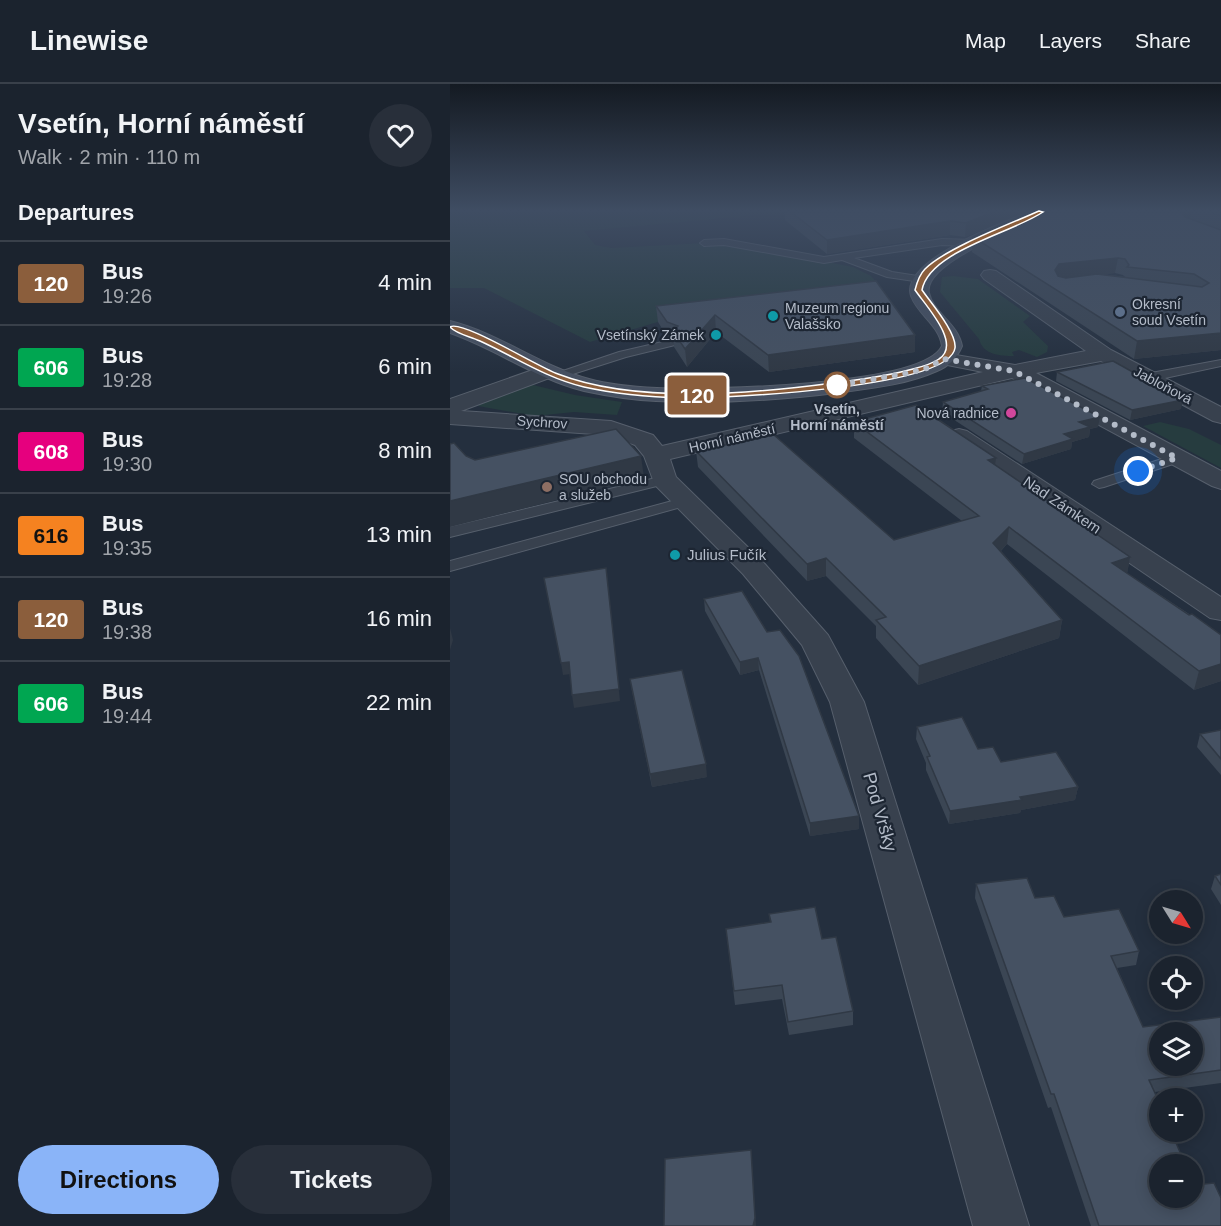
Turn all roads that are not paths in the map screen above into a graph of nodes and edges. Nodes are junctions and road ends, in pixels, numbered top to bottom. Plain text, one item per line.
1 (864, 265) edge
2 (934, 265) edge
3 (990, 275) dead end
4 (921, 279) junction
5 (450, 327) edge
6 (671, 343) edge
7 (637, 350) junction
8 (1104, 354) junction
9 (944, 359) junction
10 (655, 360) dead end
11 (1221, 363) edge
12 (1014, 371) junction
13 (549, 374) junction
14 (1151, 377) junction
15 (902, 398) junction
16 (450, 407) edge
17 (1221, 416) edge
18 (450, 417) edge
19 (1177, 458) junction
20 (646, 460) junction
21 (1221, 481) edge
22 (1099, 484) dead end
23 (450, 532) edge
24 (450, 566) edge
25 (1221, 611) edge
26 (1002, 1226) edge

1 - 4 lane
2 - 4 street
3 - 8 street
4 - 9 street
5 - 13 street
6 - 7 lane
7 - 10 lane
7 - 13 lane
8 - 12 street, Horní náměstí
8 - 14 street, Jabloňová
9 - 12 street, Horní náměstí
9 - 13 street
11 - 14 lane
12 - 15 street, Horní náměstí
12 - 19 street
13 - 16 street
14 - 17 street, Jabloňová
15 - 20 street, Horní náměstí
15 - 25 street, Nad Zámkem
18 - 20 street, Sychrov
19 - 21 street
19 - 22 lane
20 - 23 lane
20 - 24 lane
20 - 26 street, Pod Vršky

